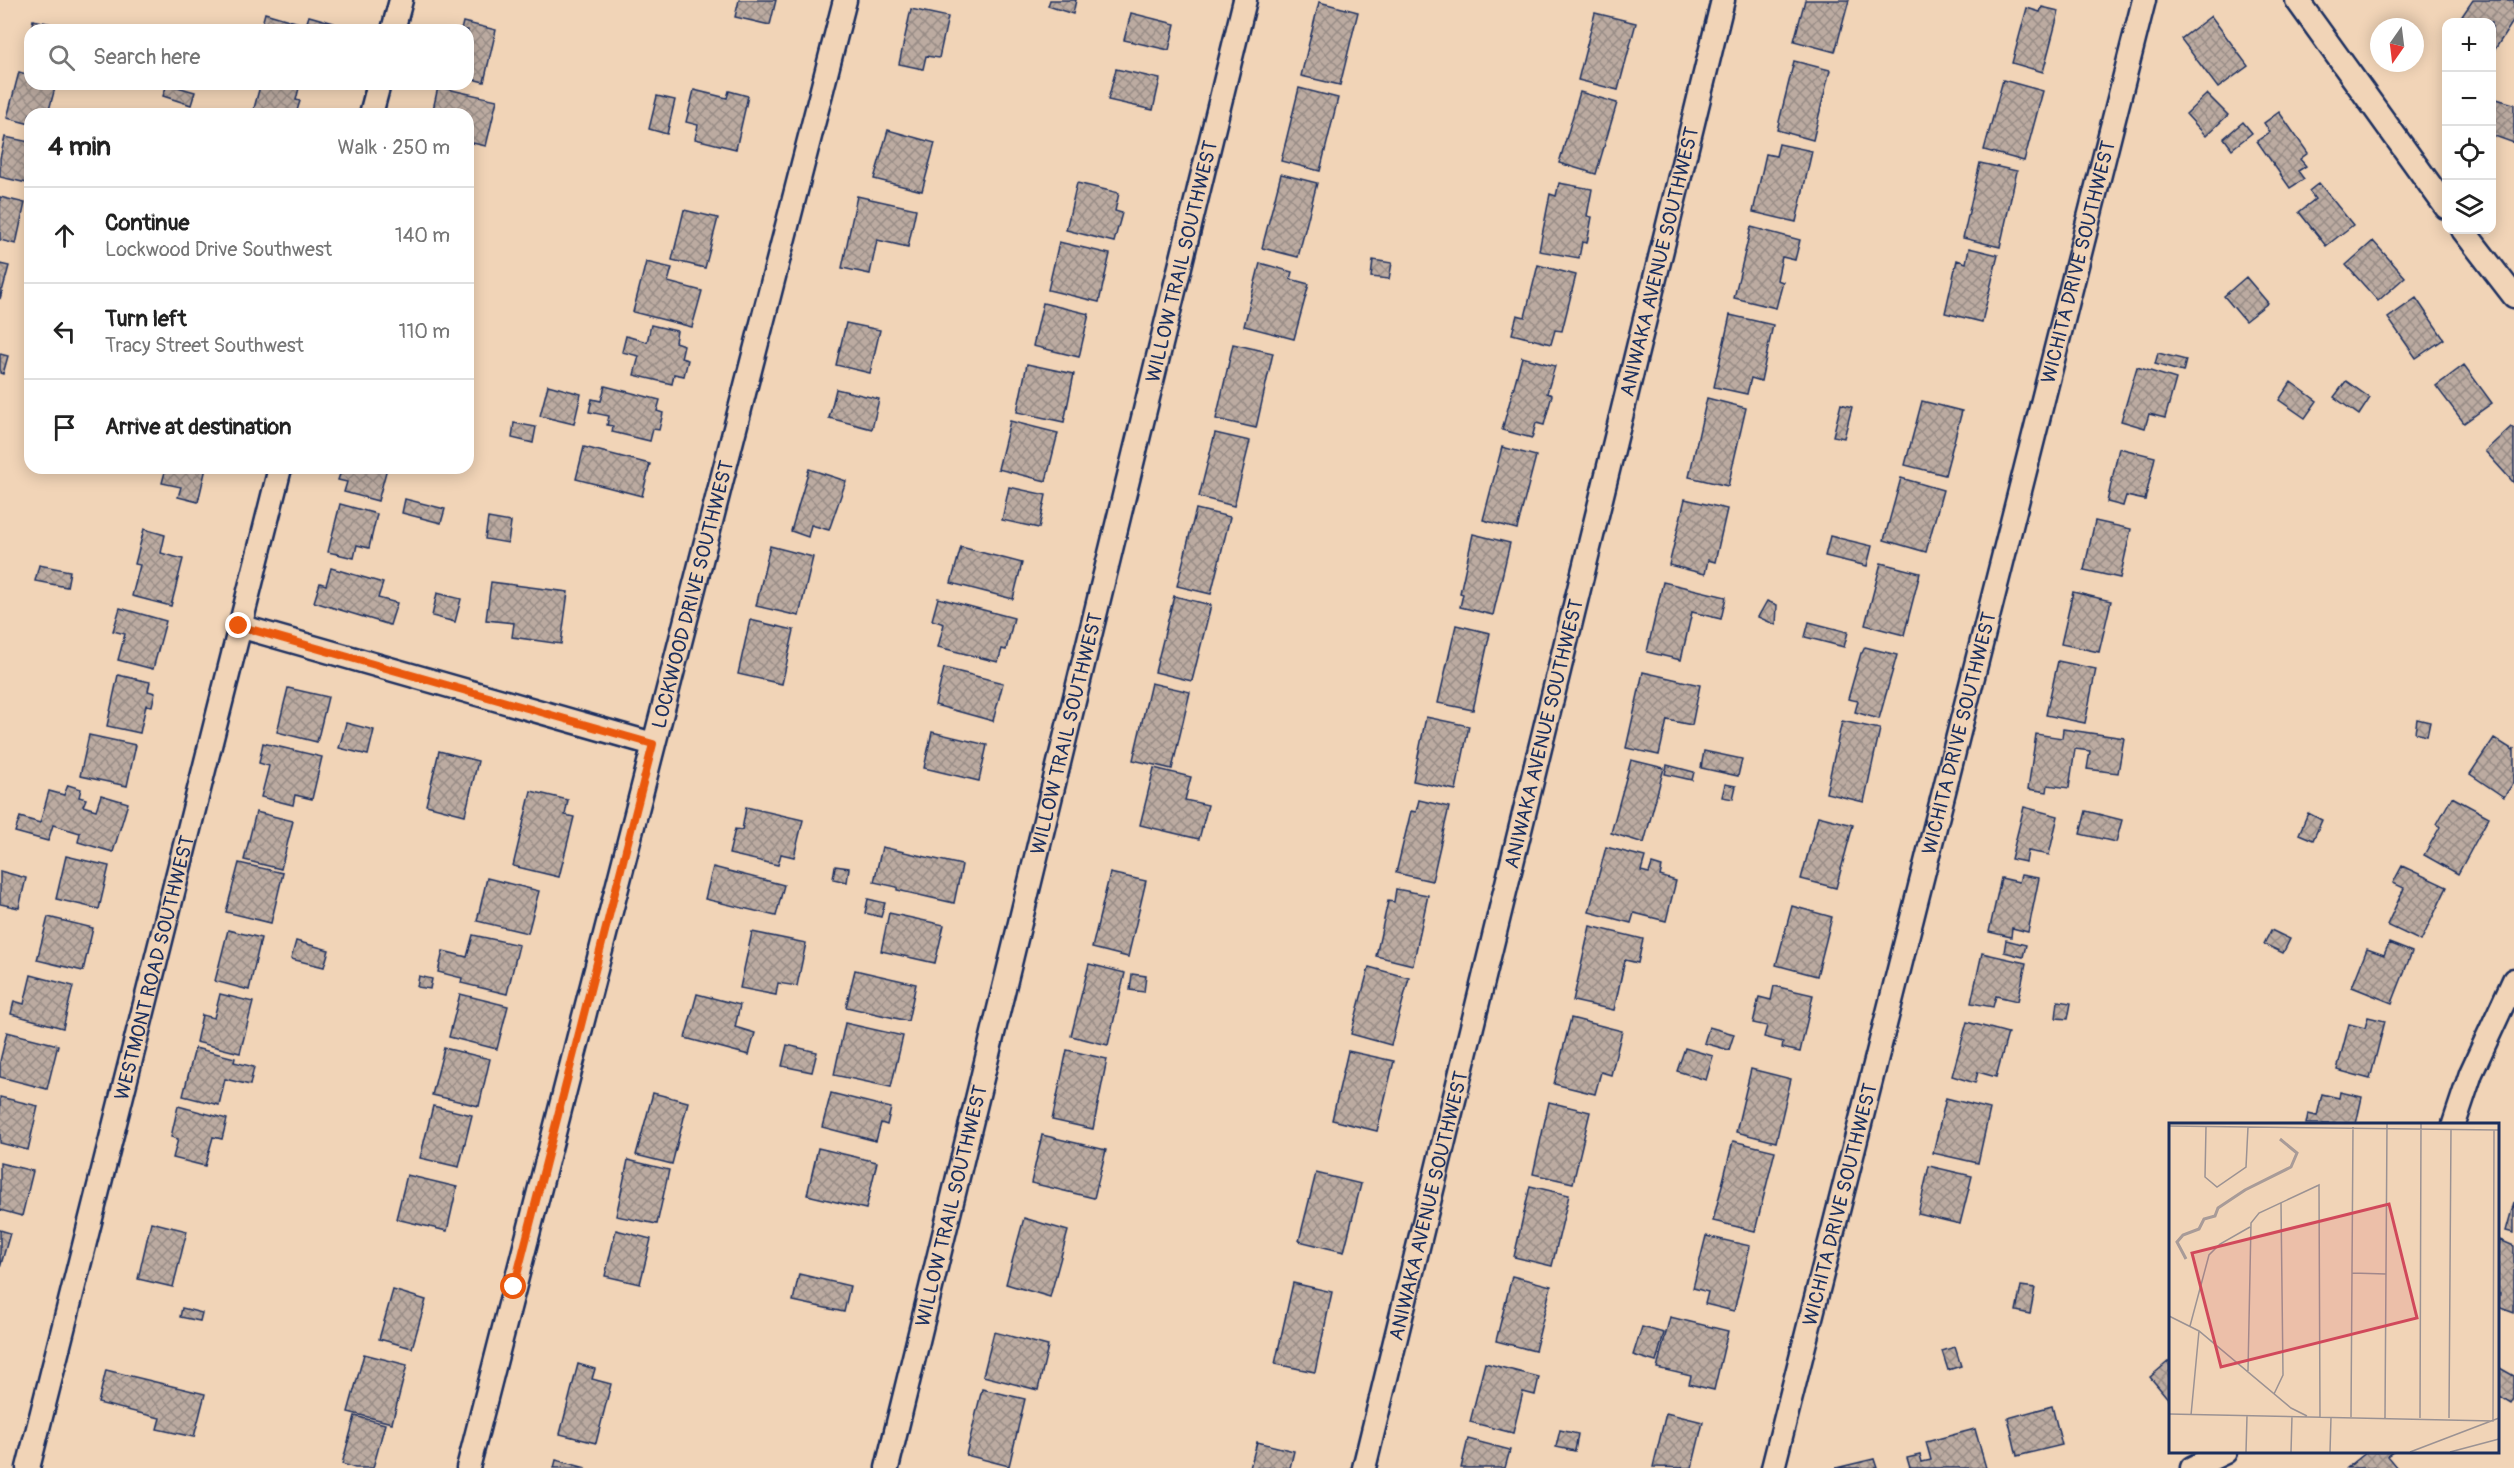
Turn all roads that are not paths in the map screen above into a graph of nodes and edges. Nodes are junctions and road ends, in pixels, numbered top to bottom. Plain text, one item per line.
1 (401, 0) edge
2 (845, 0) edge
3 (1245, 0) edge
4 (1724, 0) edge
5 (2144, 0) edge
6 (2297, 0) edge
7 (395, 24) edge
8 (377, 90) edge
9 (373, 108) edge
10 (2442, 201) edge
11 (2466, 234) edge
12 (2514, 296) edge
13 (278, 474) edge
14 (239, 626) junction
15 (653, 744) junction
16 (2514, 980) edge
17 (2455, 1123) edge
18 (2223, 1453) edge
19 (28, 1468) edge
20 (468, 1468) edge
21 (886, 1468) edge
22 (1364, 1468) edge
23 (1773, 1468) edge
24 (2192, 1468) edge

1 - 7 street
2 - 15 street, LOCKWOOD DRIVE SOUTHWEST
3 - 21 street, WILLOW TRAIL SOUTHWEST
4 - 22 street, ANIWAKA AVENUE SOUTHWEST
5 - 23 street, WICHITA DRIVE SOUTHWEST
6 - 10 street
8 - 9 street
11 - 12 street
13 - 14 street, WESTMONT ROAD SOUTHWEST
14 - 15 street
14 - 19 street, WESTMONT ROAD SOUTHWEST
15 - 20 street, LOCKWOOD DRIVE SOUTHWEST
16 - 17 street
18 - 24 street

